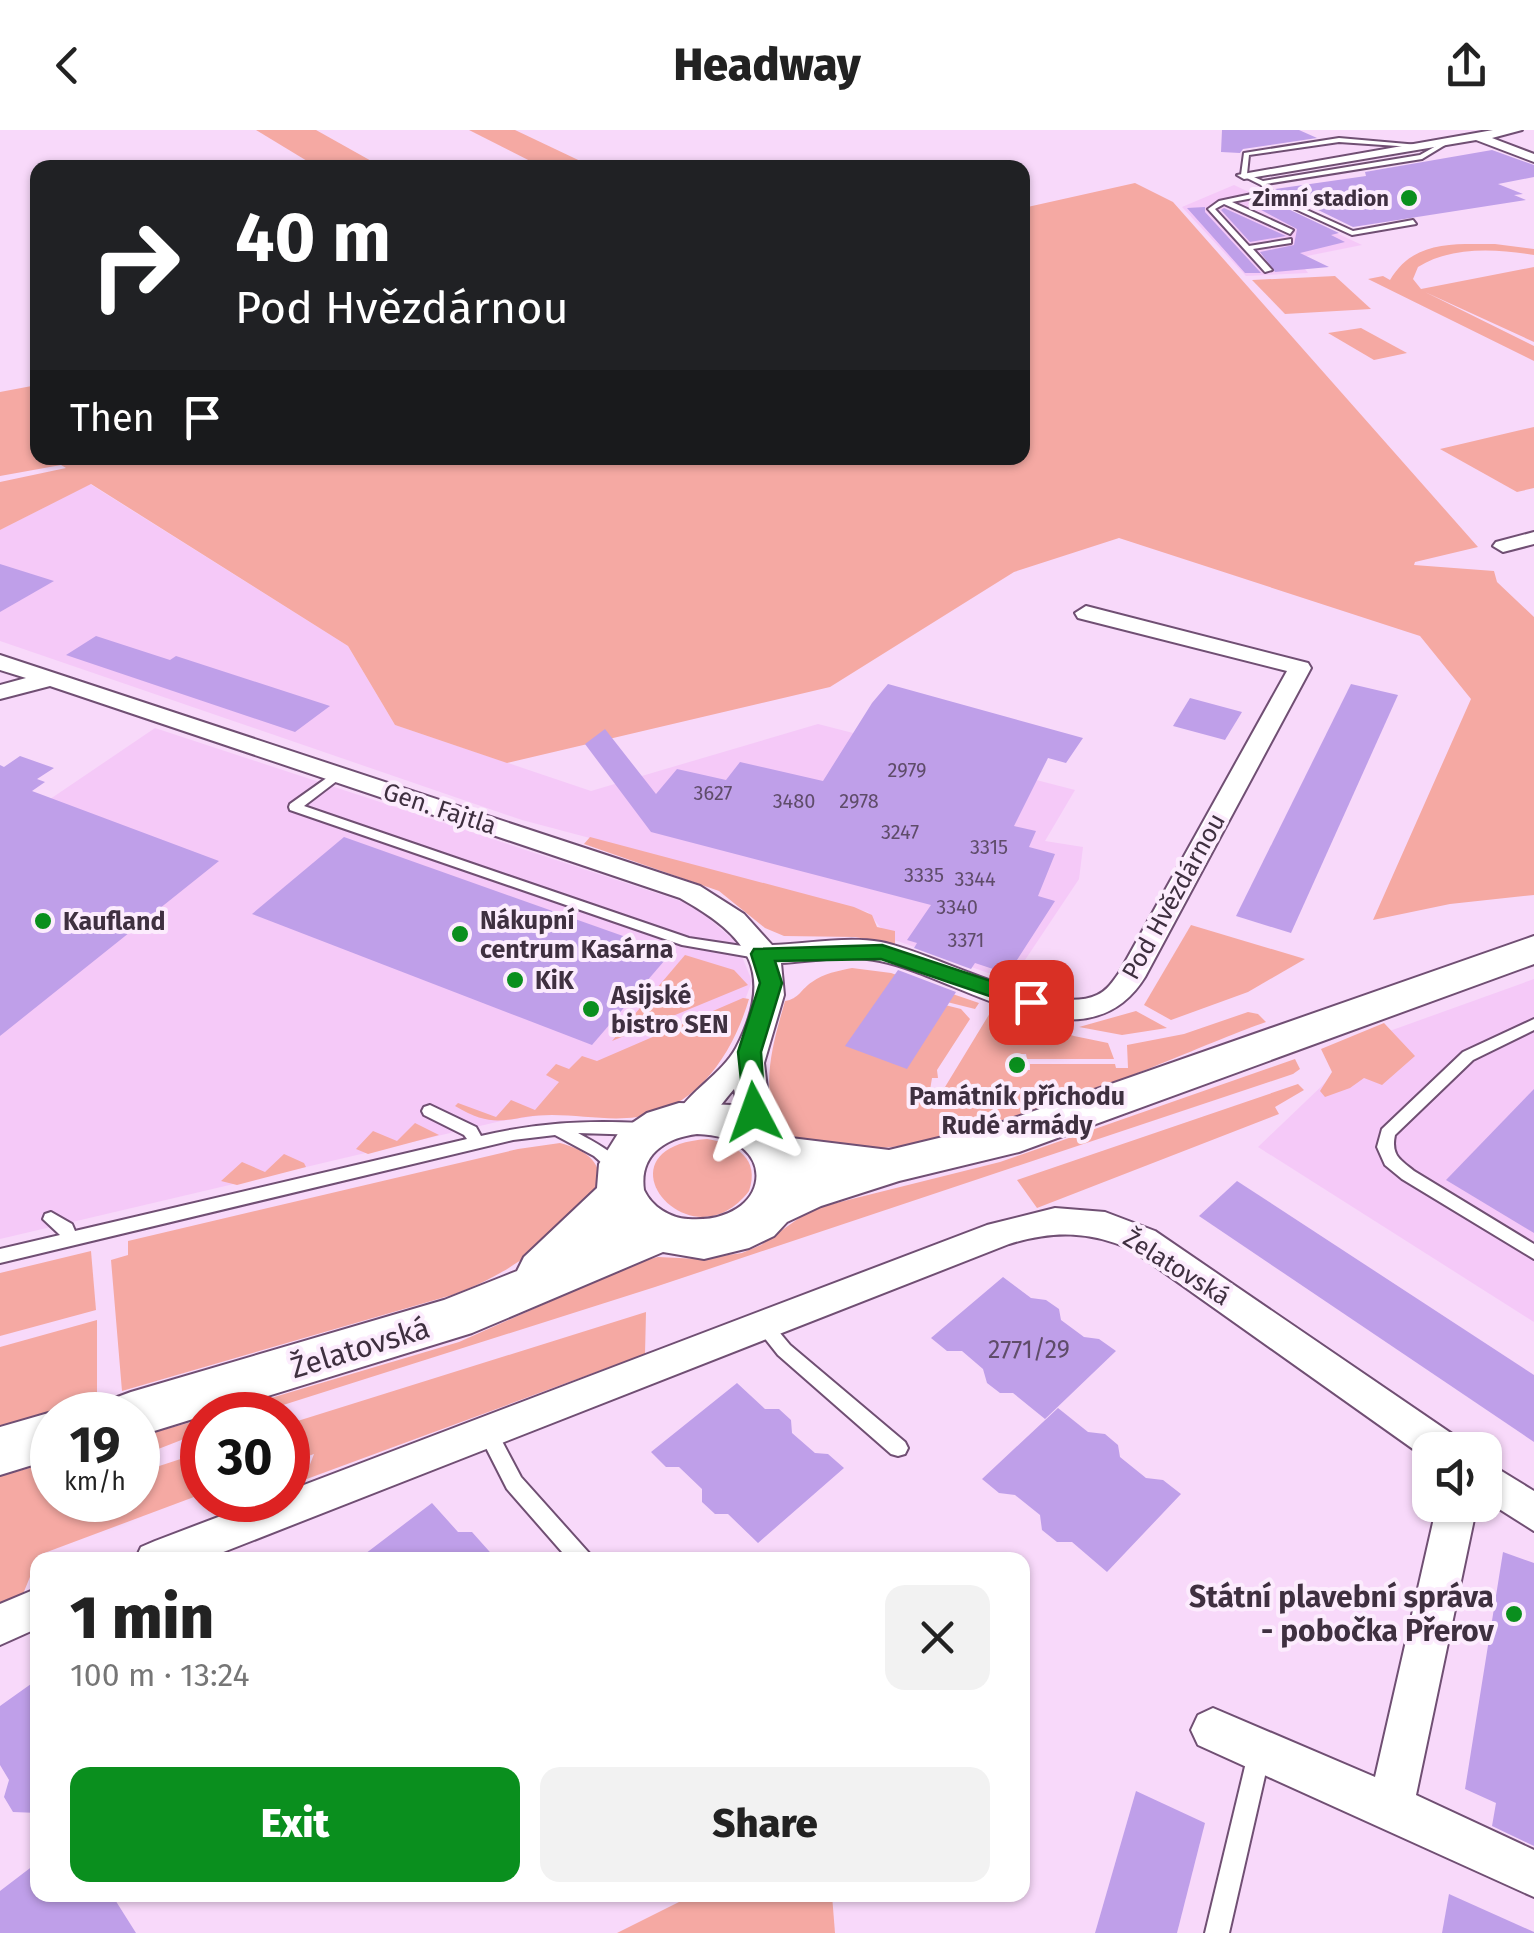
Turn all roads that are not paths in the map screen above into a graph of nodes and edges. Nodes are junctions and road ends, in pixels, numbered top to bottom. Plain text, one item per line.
1 (1516, 130) edge
2 (1478, 138) junction
3 (1447, 142) junction
4 (1534, 158) edge
5 (1244, 175) joint
6 (1262, 184) junction
7 (1271, 192) junction
8 (1224, 201) junction
9 (1413, 222) dead end
10 (1248, 248) junction
11 (1268, 270) dead end
12 (1534, 538) edge
13 (1503, 546) dead end
14 (1086, 612) dead end
15 (0, 662) edge
16 (52, 679) junction
17 (0, 692) edge
18 (338, 774) junction
19 (1534, 949) edge
20 (762, 954) junction
21 (1534, 1024) edge
22 (750, 1052) junction
23 (430, 1111) dead end
24 (674, 1122) junction
25 (559, 1130) junction
26 (765, 1141) junction
27 (476, 1144) junction
28 (899, 1164) junction
29 (620, 1183) junction
30 (772, 1208) junction
31 (51, 1219) dead end
32 (660, 1232) junction
33 (70, 1240) junction
34 (1534, 1252) edge
35 (0, 1256) edge
36 (526, 1285) junction
37 (764, 1326) junction
38 (160, 1406) edge
39 (487, 1432) junction
40 (1418, 1432) edge
41 (30, 1442) edge
42 (898, 1448) dead end
43 (0, 1450) edge
44 (1502, 1490) edge
45 (1534, 1513) edge
46 (1453, 1522) edge
47 (176, 1552) edge
48 (575, 1552) edge
49 (30, 1611) edge
50 (0, 1625) edge
51 (1213, 1730) dead end
52 (1260, 1750) junction
53 (1391, 1807) junction
54 (1534, 1874) edge
55 (1217, 1933) edge

1 - 2 street
2 - 3 street
2 - 4 street
3 - 5 street
3 - 6 lane
5 - 6 lane
6 - 7 lane
7 - 8 lane
7 - 9 lane
8 - 10 lane
8 - 10 lane
10 - 11 lane
12 - 13 street
14 - 20 street, Pod Hvězdárnou
15 - 16 street, Gen. Fajtla
16 - 17 street
16 - 18 street, Gen. Fajtla
18 - 20 street, Gen. Fajtla
18 - 20 lane
19 - 28 main road
20 - 22 street
21 - 34 lane
22 - 24 street
22 - 26 street
23 - 27 lane
24 - 25 lane
24 - 26 main road
24 - 29 main road, Želatovská
25 - 27 lane
25 - 29 lane
26 - 28 main road
26 - 30 main road
27 - 33 lane
28 - 30 main road
29 - 32 main road
29 - 36 main road, Želatovská
30 - 32 main road
31 - 33 lane
32 - 36 main road, Želatovská
33 - 35 lane
36 - 38 main road, Želatovská
37 - 39 street, Želatovská
37 - 40 street, Želatovská
37 - 42 lane
39 - 47 street, Želatovská
39 - 48 lane
41 - 43 main road
44 - 45 street
46 - 53 street
49 - 50 street
51 - 52 street
52 - 53 street
52 - 55 lane
53 - 54 street

